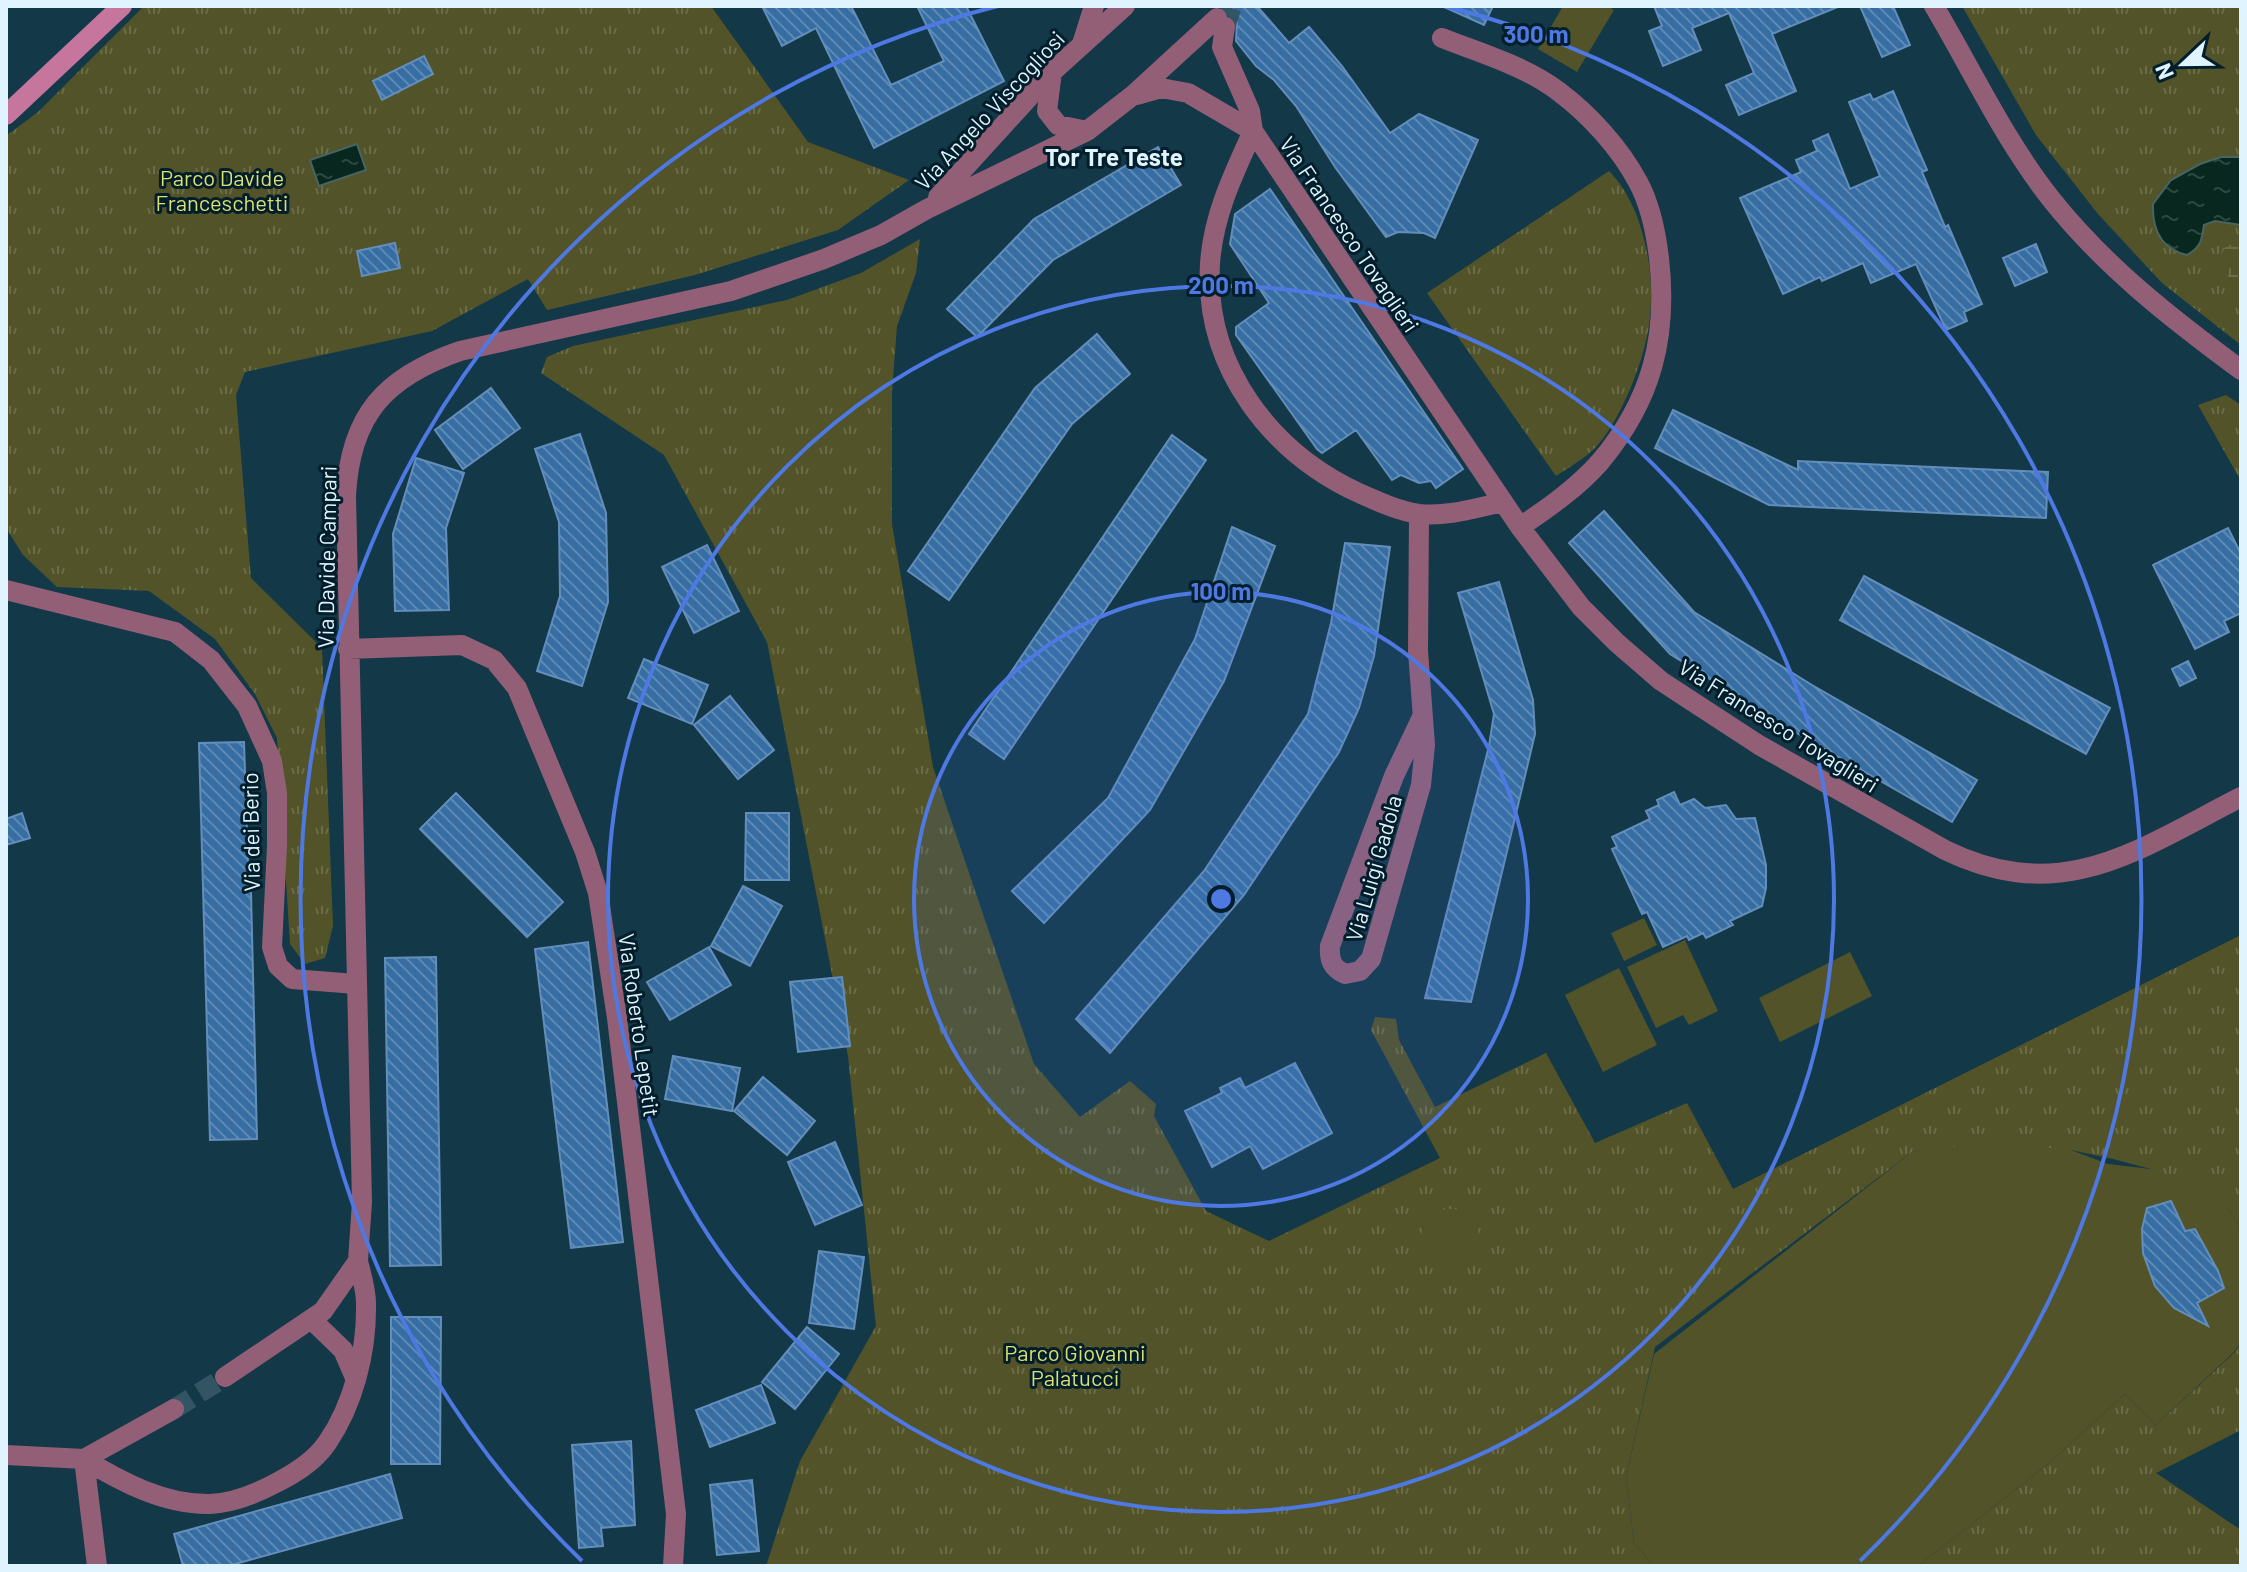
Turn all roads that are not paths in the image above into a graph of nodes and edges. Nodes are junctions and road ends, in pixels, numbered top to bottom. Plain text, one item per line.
1 (122, 6) edge
2 (1094, 6) edge
3 (1125, 6) edge
4 (1934, 6) edge
5 (1442, 38) dead end
6 (1080, 48) junction
7 (1052, 72) junction
8 (1132, 96) junction
9 (6, 115) edge
10 (1087, 131) junction
11 (1253, 131) junction
12 (927, 209) junction
13 (2241, 370) edge
14 (1503, 502) junction
15 (1419, 514) junction
16 (1520, 527) junction
17 (6, 590) edge
18 (348, 649) junction
19 (1422, 717) junction
20 (2241, 797) edge
21 (356, 984) junction
22 (358, 1261) junction
23 (312, 1320) junction
24 (225, 1377) tunnel mouth
25 (356, 1380) junction
26 (174, 1409) tunnel mouth
27 (6, 1455) edge
28 (84, 1459) junction
29 (97, 1566) edge
30 (673, 1566) edge

1 - 9 street
2 - 6 street
3 - 6 street, Via Angelo Viscogliosi
4 - 13 street
5 - 16 street
6 - 7 street, Via Angelo Viscogliosi
7 - 10 street
7 - 12 street, Via Angelo Viscogliosi
8 - 10 street, Via Angelo Viscogliosi
8 - 11 street
8 - 11 street, Via Angelo Viscogliosi
10 - 12 street, Via Angelo Viscogliosi
11 - 14 street, Via Francesco Tovaglieri
11 - 15 street
12 - 18 street, Via Davide Campari
14 - 15 street
14 - 16 street, Via Francesco Tovaglieri
15 - 19 street, Via Luigi Gadola
16 - 20 street, Via Francesco Tovaglieri
17 - 21 street, Via dei Berio
18 - 21 street, Via Davide Campari
18 - 30 street, Via Roberto Lepetit
19 - 19 street, Via Luigi Gadola
21 - 22 street, Via Davide Campari
22 - 23 street
22 - 25 street, Via Davide Campari
23 - 24 street
23 - 25 street
25 - 28 street, Via Davide Campari
26 - 28 street
27 - 28 street, Via Davide Campari
28 - 29 street

